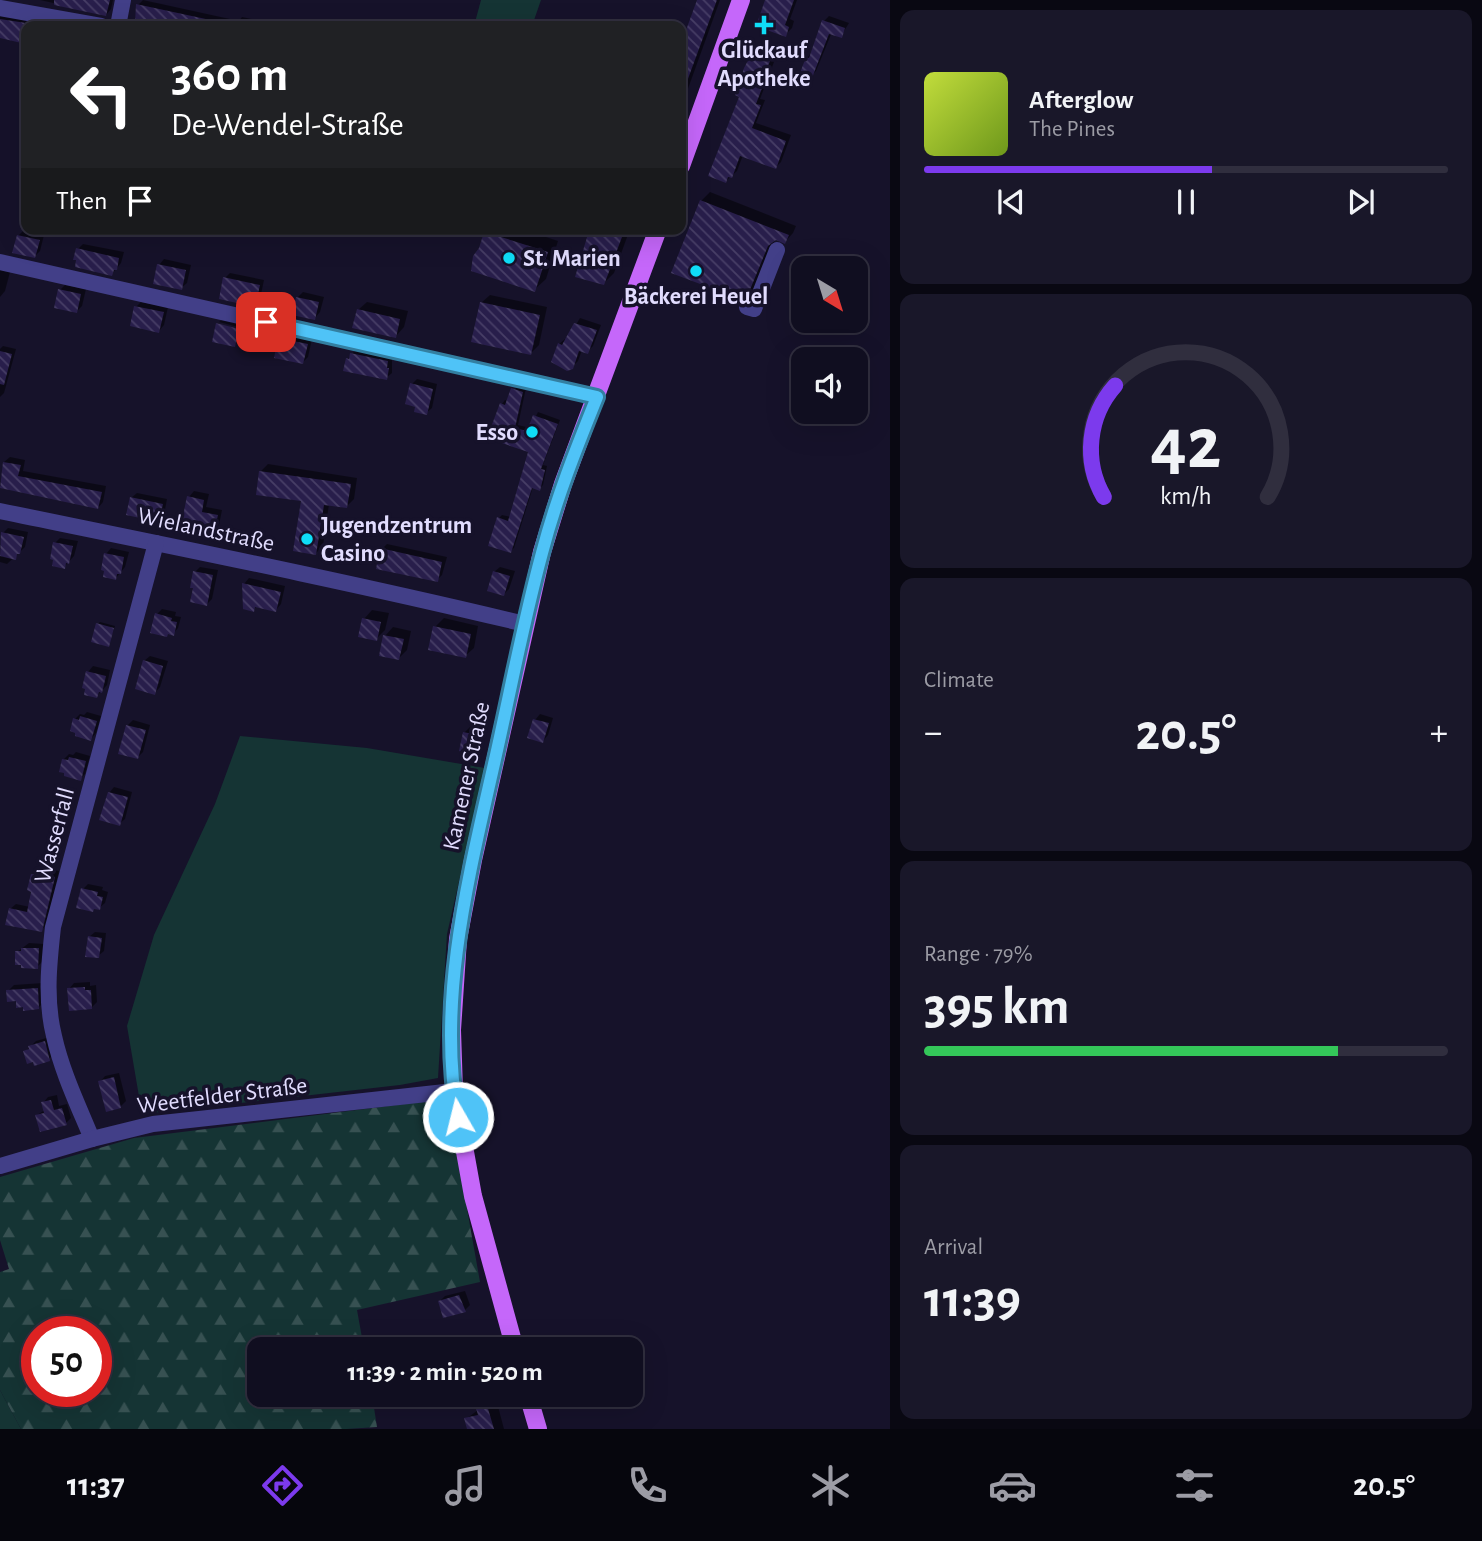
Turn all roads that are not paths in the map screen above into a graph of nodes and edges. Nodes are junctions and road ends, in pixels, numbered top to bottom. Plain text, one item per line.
1 (123, 0) edge
2 (741, 0) edge
3 (0, 8) edge
4 (73, 21) edge
5 (119, 21) edge
6 (686, 152) edge
7 (656, 235) edge
8 (777, 250) dead end
9 (0, 262) edge
10 (747, 307) dead end
11 (597, 397) junction
12 (0, 511) edge
13 (156, 543) junction
14 (525, 624) junction
15 (454, 1091) junction
16 (92, 1139) junction
17 (0, 1166) edge
18 (512, 1337) edge
19 (532, 1407) edge
20 (538, 1429) edge

1 - 5 street
2 - 6 main road
3 - 4 street
7 - 11 main road, Kamener Straße
8 - 10 street
9 - 11 street
11 - 14 main road, Kamener Straße
12 - 13 street, Wielandstraße
13 - 14 street, Wielandstraße
13 - 16 street, Wasserfall
14 - 15 main road, Kamener Straße
15 - 16 street, Weetfelder Straße
15 - 18 main road, Kamener Straße
16 - 17 street, Weetfelder Straße
19 - 20 main road

